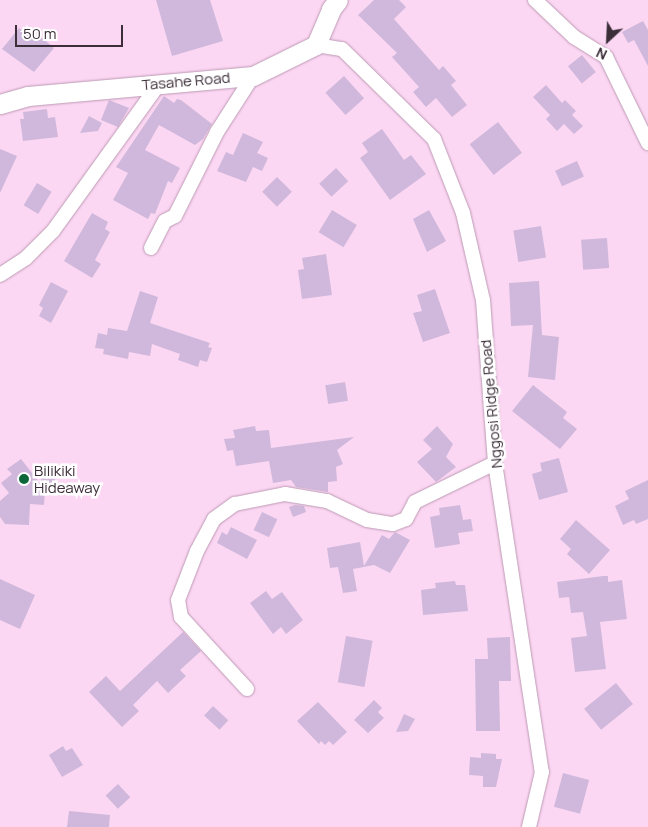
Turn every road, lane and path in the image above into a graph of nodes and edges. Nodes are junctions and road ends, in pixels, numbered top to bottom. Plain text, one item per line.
1 (338, 0) edge
2 (535, 0) edge
3 (316, 45) junction
4 (252, 76) junction
5 (159, 84) junction
6 (0, 104) edge
7 (648, 143) edge
8 (151, 248) dead end
9 (0, 275) edge
10 (496, 463) junction
11 (247, 689) dead end
12 (528, 827) edge

1 - 3 street
2 - 7 street
3 - 4 street, Tasahe Road
3 - 10 street, Nggosi Ridge Road
4 - 5 street, Tasahe Road
4 - 8 street
5 - 6 street, Tasahe Road
5 - 9 street
10 - 11 street
10 - 12 street, Nggosi Ridge Road

